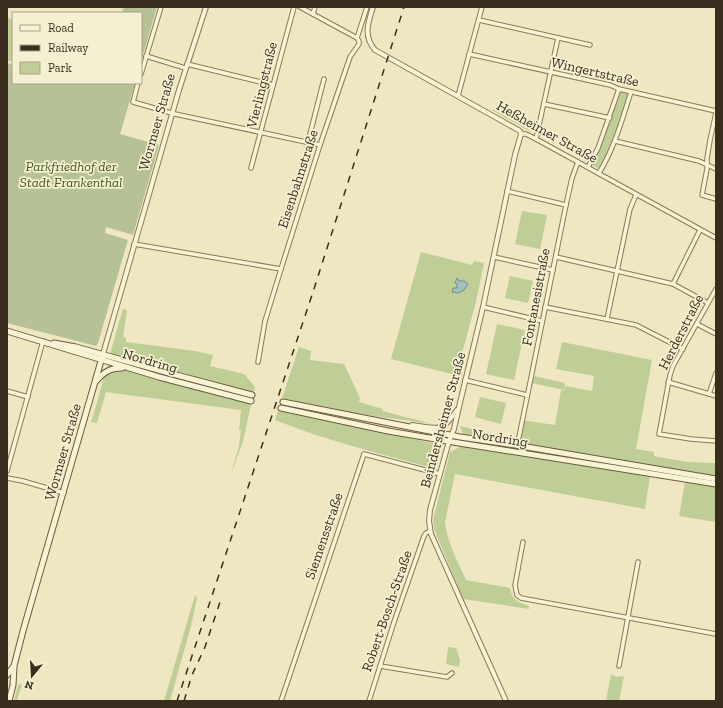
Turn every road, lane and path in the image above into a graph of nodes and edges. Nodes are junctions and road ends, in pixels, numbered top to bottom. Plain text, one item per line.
1 (161, 7) edge
2 (206, 7) edge
3 (294, 7) edge
4 (300, 7) edge
5 (315, 7) edge
6 (367, 7) edge
7 (373, 7) edge
8 (482, 7) edge
9 (313, 14) junction
10 (479, 20) junction
11 (357, 38) junction
12 (558, 38) junction
13 (590, 46) dead end
14 (469, 54) junction
15 (146, 56) junction
16 (186, 66) junction
17 (142, 70) edge
18 (551, 72) junction
19 (324, 79) dead end
20 (138, 84) edge
21 (274, 85) junction
22 (619, 89) junction
23 (631, 92) junction
24 (458, 96) junction
25 (544, 104) junction
26 (716, 112) edge
27 (172, 114) junction
28 (610, 118) junction
29 (262, 132) junction
30 (521, 134) junction
31 (536, 139) junction
32 (615, 141) junction
33 (308, 142) junction
34 (320, 145) junction
35 (578, 162) junction
36 (707, 164) junction
37 (588, 167) junction
38 (252, 168) dead end
39 (716, 170) edge
40 (599, 173) junction
41 (507, 191) junction
42 (636, 195) junction
43 (716, 199) edge
44 (566, 205) junction
45 (700, 230) junction
46 (716, 238) edge
47 (134, 244) junction
48 (556, 256) junction
49 (494, 257) junction
50 (281, 269) junction
51 (553, 270) junction
52 (617, 271) junction
53 (673, 284) junction
54 (716, 289) edge
55 (708, 303) junction
56 (545, 307) junction
57 (483, 308) junction
58 (607, 319) junction
59 (542, 321) junction
60 (697, 324) junction
61 (7, 331) edge
62 (716, 334) edge
63 (43, 341) junction
64 (683, 349) junction
65 (102, 357) junction
66 (258, 362) dead end
67 (126, 368) junction
68 (716, 373) edge
69 (465, 380) junction
70 (668, 382) junction
71 (95, 383) junction
72 (7, 391) edge
73 (709, 394) junction
74 (528, 395) junction
75 (716, 396) edge
76 (28, 397) junction
77 (459, 407) junction
78 (385, 423) junction
79 (451, 435) junction
80 (519, 437) dead end
81 (448, 441) junction
82 (716, 441) edge
83 (7, 471) edge
84 (440, 474) junction
85 (7, 478) edge
86 (716, 479) edge
87 (716, 484) edge
88 (64, 493) junction
89 (430, 531) junction
90 (523, 542) dead end
91 (638, 562) dead end
92 (628, 618) junction
93 (716, 634) edge
94 (14, 666) junction
95 (380, 666) junction
96 (619, 666) dead end
97 (7, 667) edge
98 (452, 673) dead end
99 (7, 675) edge
100 (7, 694) edge
101 (8, 701) edge
102 (281, 701) edge
103 (369, 701) edge
104 (506, 701) edge

1 - 15 street
2 - 16 street, Wormser Straße
3 - 21 street, Vierlingstraße
4 - 9 street
5 - 9 street
6 - 11 street, Eisenbahnstraße
7 - 24 street, Heßheimer Straße
8 - 10 street
9 - 11 street
10 - 12 street
10 - 14 street
11 - 34 street, Eisenbahnstraße
12 - 13 street
12 - 18 street
14 - 18 street, Wingertstraße
14 - 24 street
15 - 16 street
15 - 17 street
16 - 21 street
16 - 27 street, Wormser Straße
18 - 22 street, Wingertstraße
18 - 25 street
19 - 33 street
20 - 27 street
21 - 29 street, Vierlingstraße
22 - 23 street, Wingertstraße
22 - 28 street
23 - 26 street, Wingertstraße
23 - 32 street
24 - 30 street, Heßheimer Straße
25 - 28 street
25 - 31 street
26 - 36 street
27 - 29 street
27 - 47 street, Wormser Straße
28 - 37 street
29 - 33 street
29 - 38 street, Vierlingstraße
30 - 31 street, Heßheimer Straße
30 - 41 street, Beindersheimer Straße
31 - 35 street, Heßheimer Straße
32 - 36 street
32 - 40 street
33 - 34 street
34 - 50 street, Eisenbahnstraße
35 - 37 street, Heßheimer Straße
35 - 44 street, Fontanesistraße
36 - 39 street
36 - 43 street
37 - 40 street, Heßheimer Straße
40 - 42 street, Heßheimer Straße
41 - 44 street
41 - 49 street, Beindersheimer Straße
42 - 45 street, Heßheimer Straße
42 - 52 street
44 - 48 street, Fontanesistraße
45 - 46 street, Heßheimer Straße
45 - 53 street
47 - 50 street
47 - 65 street, Wormser Straße
48 - 51 street, Fontanesistraße
48 - 52 street
49 - 51 street
49 - 57 street, Beindersheimer Straße
50 - 66 street, Eisenbahnstraße
51 - 56 street, Fontanesistraße
52 - 53 street
52 - 58 street
53 - 55 street
54 - 55 street, Herderstraße
55 - 60 street, Herderstraße
56 - 58 street
56 - 59 street, Fontanesistraße
57 - 59 street
57 - 69 street, Beindersheimer Straße
58 - 64 street
59 - 74 street, Fontanesistraße
60 - 62 street
60 - 64 street, Herderstraße
61 - 63 main road, Nordring
63 - 65 main road, Nordring
63 - 76 street
64 - 70 street, Herderstraße
65 - 67 main road, Nordring
65 - 67 main road, Nordring
65 - 71 main road, Wormser Straße
67 - 71 main road
68 - 73 street
69 - 74 street
69 - 77 street, Beindersheimer Straße
70 - 73 street
70 - 82 street, Herderstraße
71 - 88 main road, Wormser Straße
72 - 76 street
73 - 75 street
74 - 80 street, Fontanesistraße
76 - 83 street
77 - 78 street, Nordring
77 - 79 street, Beindersheimer Straße
78 - 79 main road, Nordring
78 - 81 main road, Nordring
79 - 81 street, Beindersheimer Straße
79 - 86 main road, Nordring
81 - 84 street, Beindersheimer Straße
81 - 87 main road, Nordring
84 - 89 street, Beindersheimer Straße
84 - 102 street, Siemensstraße
85 - 88 street
88 - 94 main road, Wormser Straße
89 - 95 street, Robert-Bosch-Straße
89 - 104 street, Beindersheimer Straße
90 - 92 street
91 - 92 street
92 - 93 street
92 - 96 street
94 - 97 main road
94 - 99 main road, Wormser Straße
94 - 101 main road, Wormser Straße
95 - 98 street
95 - 103 street, Robert-Bosch-Straße
100 - 101 main road, Wormser Straße

